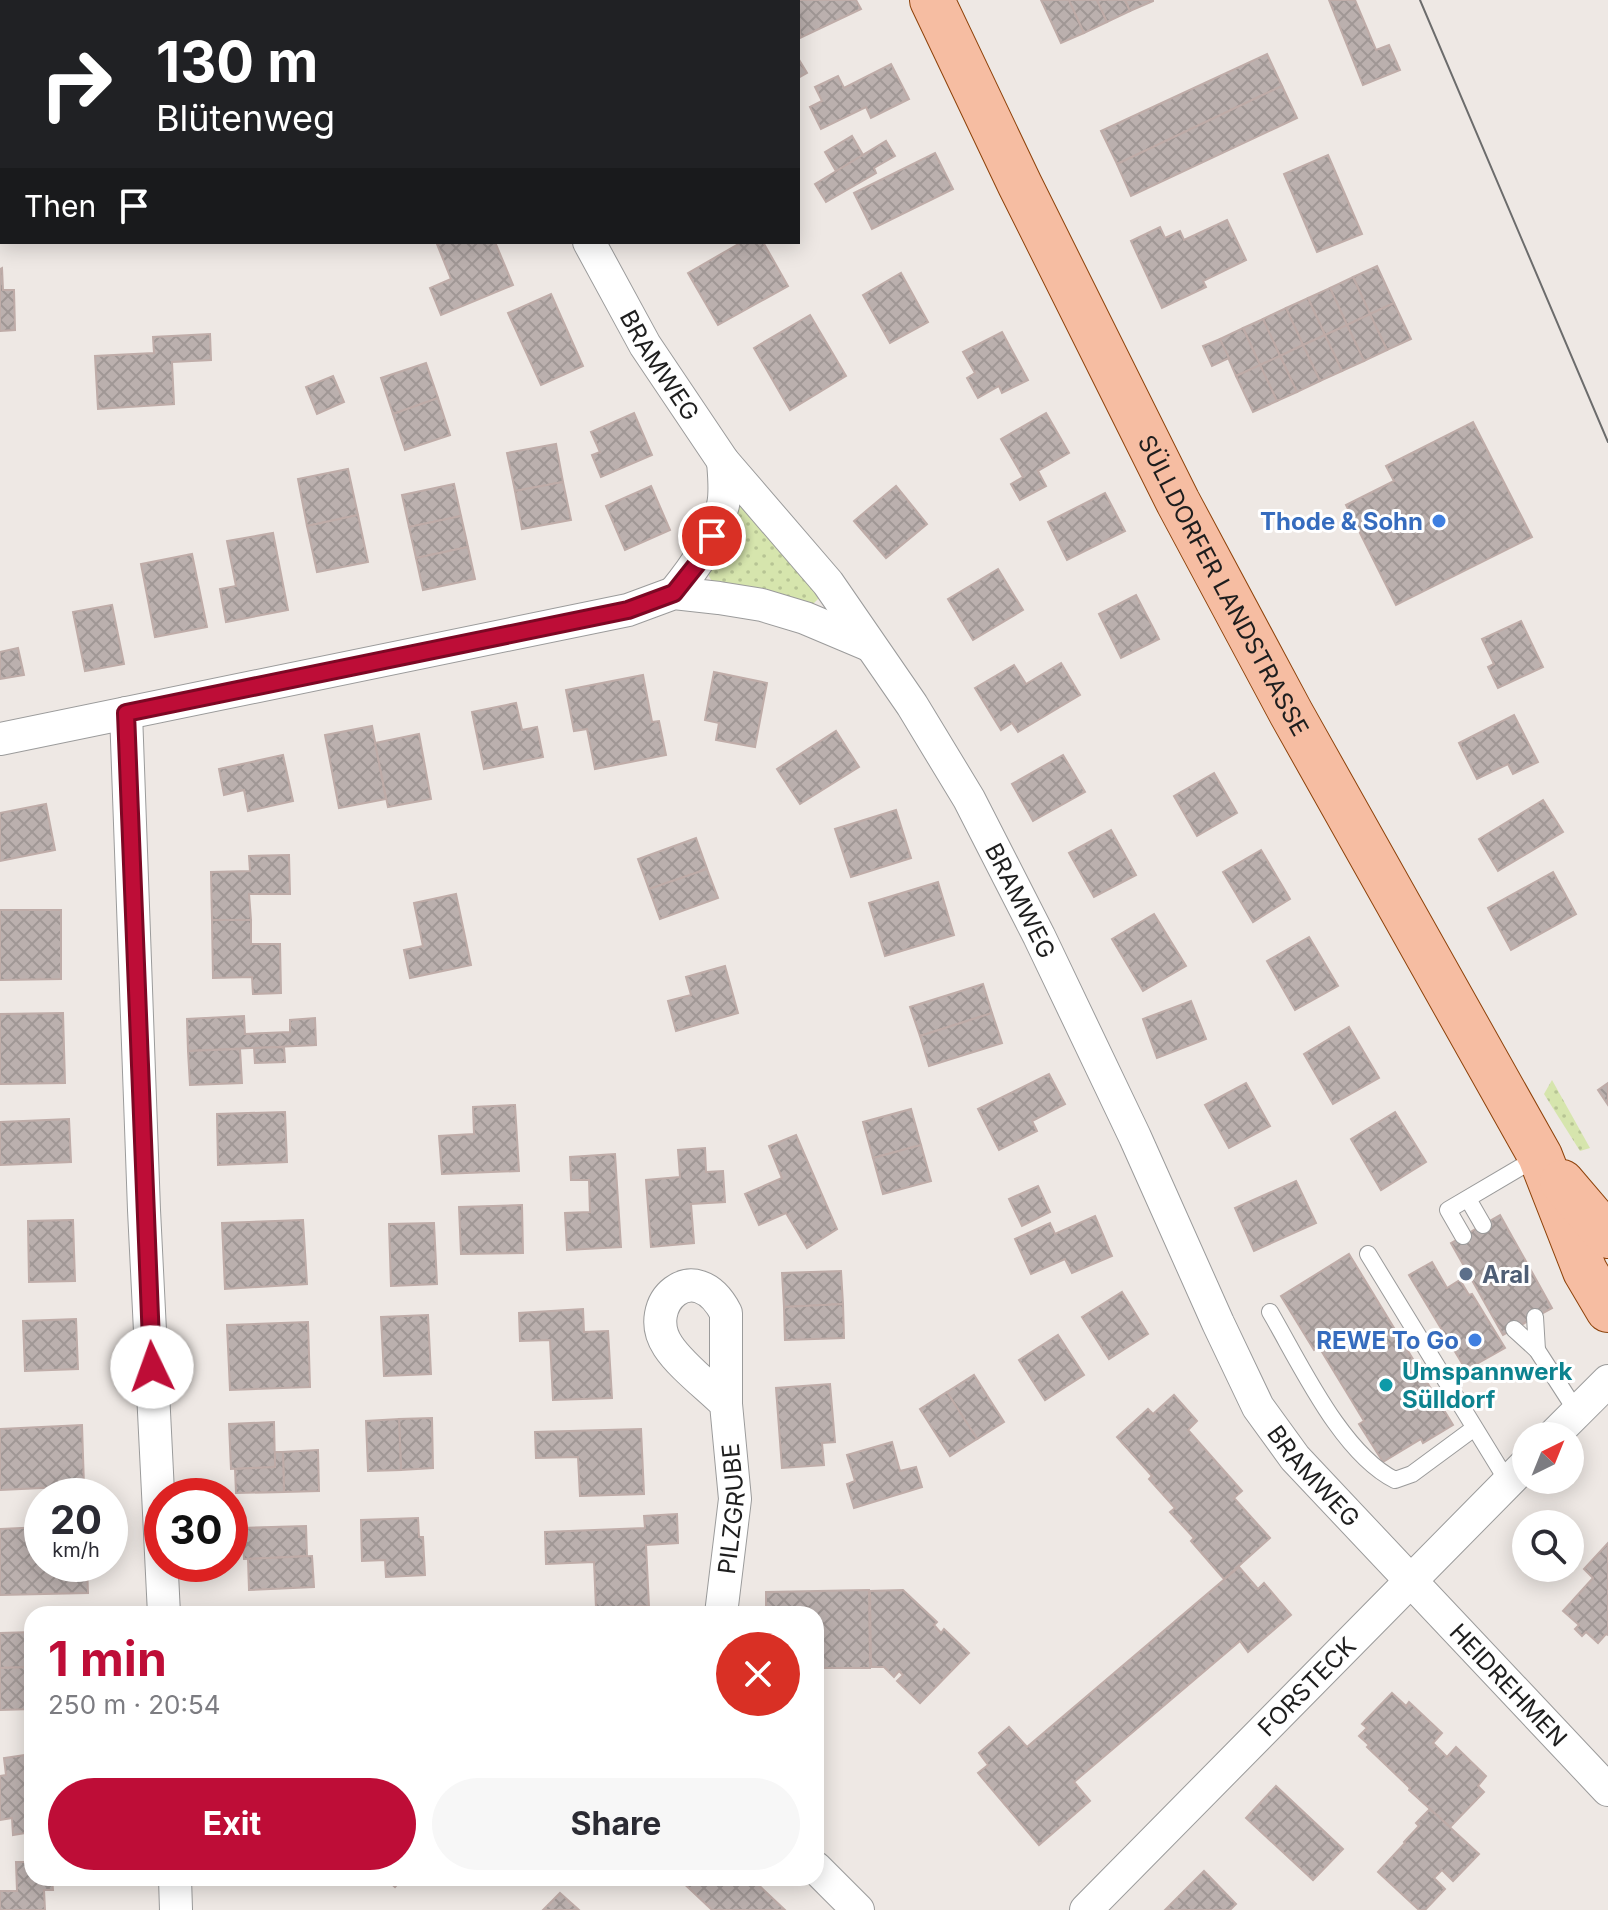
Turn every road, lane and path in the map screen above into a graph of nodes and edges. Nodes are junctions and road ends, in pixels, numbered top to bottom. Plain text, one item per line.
1 (932, 0) edge
2 (590, 244) edge
3 (723, 461) junction
4 (674, 593) junction
5 (869, 645) junction
6 (126, 713) junction
7 (0, 739) edge
8 (1540, 1156) junction
9 (1468, 1199) junction
10 (1483, 1225) dead end
11 (1463, 1236) dead end
12 (1608, 1236) edge
13 (1368, 1254) dead end
14 (1608, 1310) edge
15 (1270, 1312) dead end
16 (1535, 1317) dead end
17 (1514, 1329) dead end
18 (1537, 1350) junction
19 (1608, 1381) edge
20 (726, 1404) dead end
21 (1577, 1412) junction
22 (1567, 1422) edge
23 (1473, 1429) junction
24 (1512, 1468) edge
25 (1512, 1478) edge
26 (1409, 1582) junction
27 (164, 1606) edge
28 (722, 1606) edge
29 (1608, 1790) edge
30 (824, 1876) edge
31 (175, 1886) edge
32 (176, 1910) edge
33 (858, 1910) edge
34 (1086, 1910) edge

1 - 8 main road, SÜLLDORFER LANDSTRASSE
2 - 3 street, BRAMWEG
3 - 4 street
3 - 5 street, BRAMWEG
4 - 5 street
4 - 6 street
5 - 26 street, BRAMWEG
6 - 7 street
6 - 27 street
8 - 9 lane
8 - 12 main road, SÜLLDORFER LANDSTRASSE
8 - 14 main road, SÜLLDORFER LANDSTRASSE
9 - 10 lane
9 - 11 lane
13 - 23 lane
15 - 23 lane
16 - 18 lane
17 - 18 lane
18 - 21 lane
19 - 21 street
20 - 28 street, PILZGRUBE
21 - 22 street
23 - 24 lane
25 - 26 street, FORSTECK
26 - 29 street, HEIDREHMEN
26 - 34 street, FORSTECK
30 - 33 street
31 - 32 street

